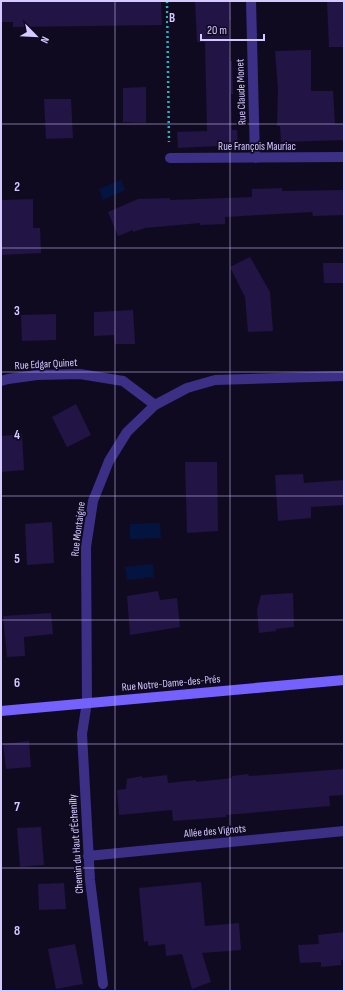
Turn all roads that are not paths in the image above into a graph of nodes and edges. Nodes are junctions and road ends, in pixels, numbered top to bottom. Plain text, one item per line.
1 (251, 1) edge
2 (344, 157) edge
3 (170, 158) road end
4 (255, 158) junction
5 (344, 376) edge
6 (1, 381) edge
7 (155, 405) junction
8 (344, 680) edge
9 (87, 702) junction
10 (1, 711) edge
11 (344, 831) edge
12 (88, 856) junction
13 (103, 984) dead end

1 - 4 street, Rue Claude Monet
2 - 4 street, Rue François Mauriac
3 - 4 street, Rue François Mauriac
5 - 7 street, Rue Montaigne
6 - 7 street, Rue Edgar Quinet
7 - 9 street, Rue Montaigne
8 - 9 street, Rue Notre-Dame-des-Prés
9 - 10 street, Rue Notre-Dame-des-Prés
9 - 12 street, Chemin du Haut d'Échenilly
11 - 12 street, Allée des Vignots
12 - 13 street, Chemin du Haut d'Échenilly

